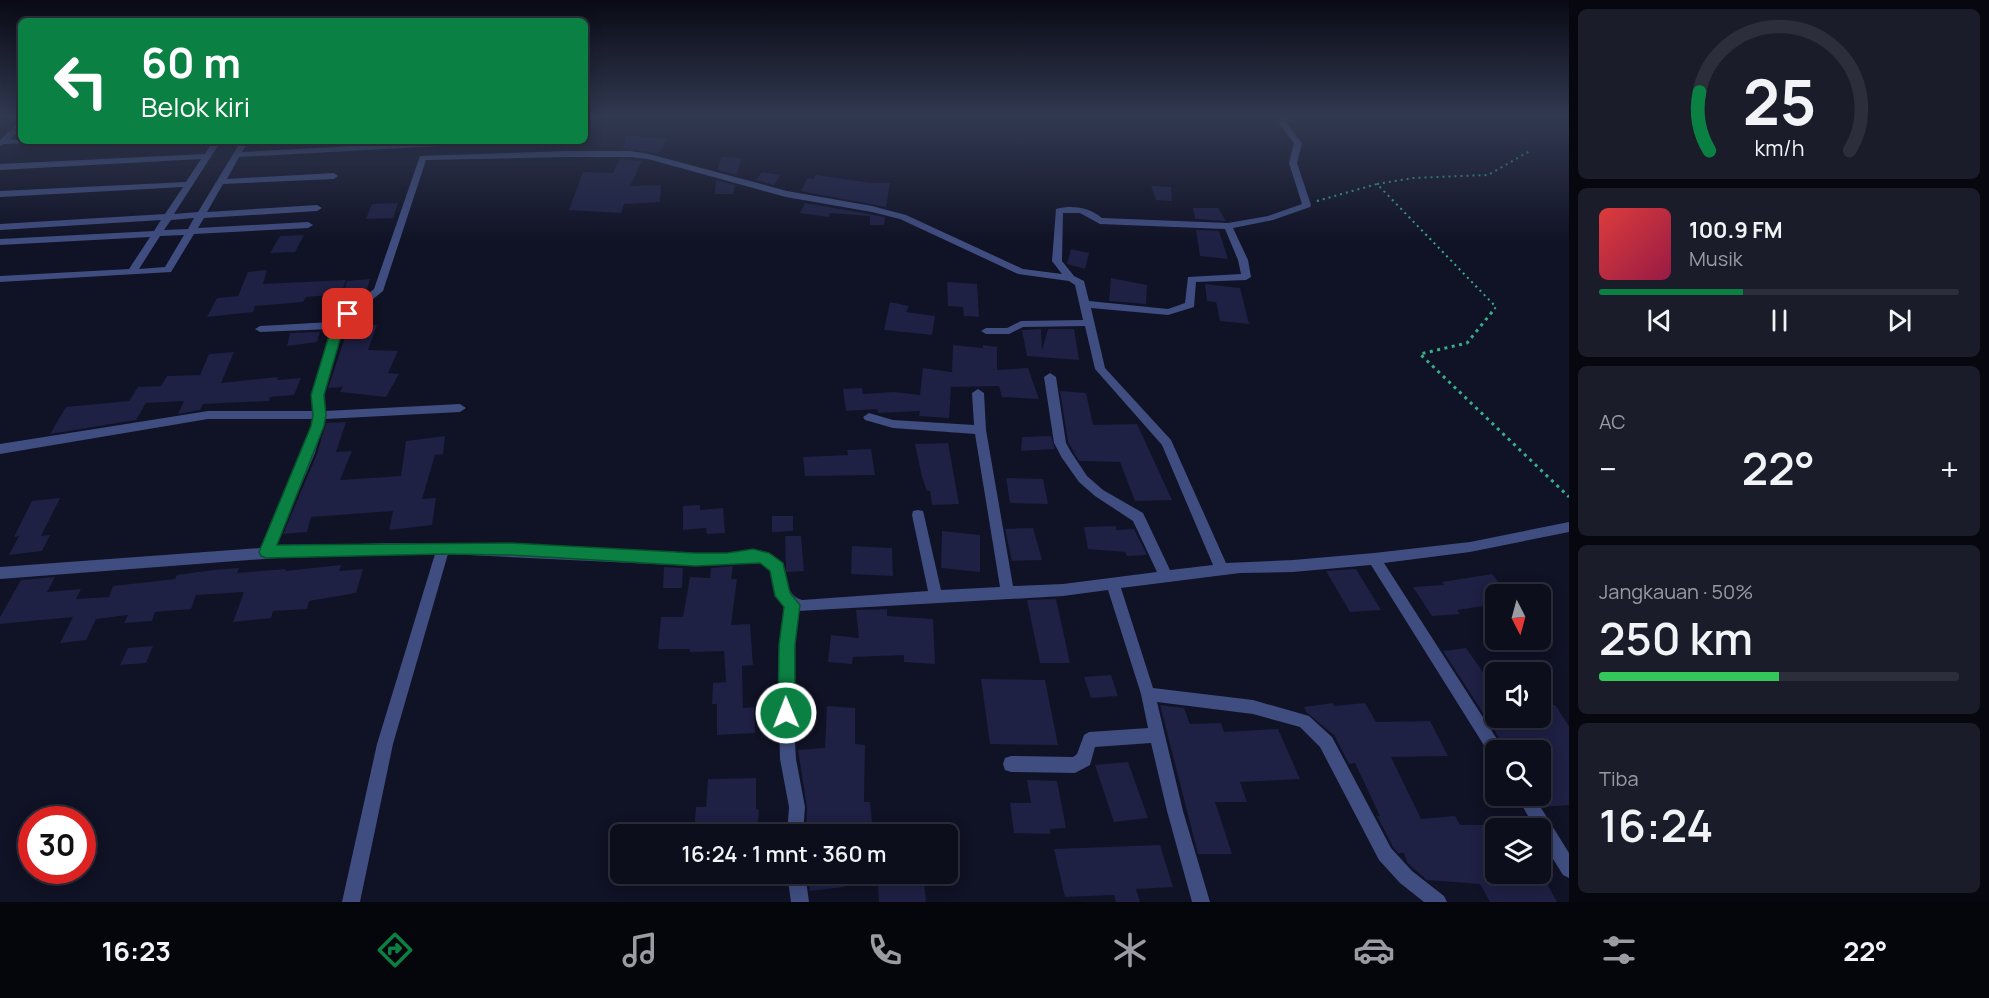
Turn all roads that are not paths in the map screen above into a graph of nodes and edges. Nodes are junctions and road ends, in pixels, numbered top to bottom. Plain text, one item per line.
1 (168, 158) edge
2 (206, 158) edge
3 (235, 158) edge
4 (423, 158) edge
5 (653, 158) edge
6 (1294, 158) edge
7 (0, 167) edge
8 (334, 176) dead end
9 (220, 182) junction
10 (189, 184) junction
11 (0, 194) edge
12 (317, 208) dead end
13 (201, 215) junction
14 (168, 217) junction
15 (308, 225) dead end
16 (1228, 226) junction
17 (0, 227) edge
18 (191, 232) junction
19 (157, 233) junction
20 (0, 242) edge
21 (132, 272) junction
22 (1071, 278) junction
23 (0, 279) edge
24 (1085, 304) junction
25 (1089, 323) junction
26 (334, 325) junction
27 (260, 329) dead end
28 (986, 331) dead end
29 (1050, 376) dead end
30 (978, 393) dead end
31 (460, 408) dead end
32 (320, 415) junction
33 (869, 417) dead end
34 (980, 430) junction
35 (0, 449) edge
36 (918, 515) dead end
37 (1569, 527) edge
38 (443, 548) junction
39 (266, 552) junction
40 (1374, 560) junction
41 (1222, 569) junction
42 (0, 573) edge
43 (1166, 576) junction
44 (1113, 583) junction
45 (1007, 591) junction
46 (936, 596) junction
47 (792, 605) junction
48 (1148, 694) junction
49 (1156, 735) junction
50 (1490, 740) edge
51 (1011, 764) dead end
52 (1533, 806) edge
53 (796, 824) edge
54 (1562, 844) edge
55 (1569, 869) edge
56 (798, 884) edge
57 (351, 902) edge
58 (800, 902) edge
59 (1201, 902) edge
60 (1438, 902) edge

1 - 7 street
2 - 10 street
3 - 9 street
4 - 26 street
5 - 22 street
6 - 16 street
8 - 9 street
9 - 13 street
10 - 11 street
10 - 14 street
12 - 13 street
13 - 14 street
13 - 18 street
14 - 17 street
14 - 19 street
15 - 18 street
16 - 22 street
16 - 24 street
18 - 19 street
18 - 21 street
19 - 20 street
19 - 21 street
21 - 23 street
22 - 24 street
24 - 25 street
25 - 28 street
25 - 41 street
26 - 27 street
26 - 32 street
29 - 43 street
30 - 34 street
31 - 32 street
32 - 35 street
32 - 39 street
33 - 34 street
34 - 45 street
36 - 46 street
37 - 40 street
38 - 39 street
38 - 47 street
38 - 57 street
39 - 42 street
40 - 41 street
40 - 50 street
41 - 43 street
43 - 44 street
44 - 45 street
44 - 48 street
45 - 46 street
46 - 47 street
47 - 53 street
48 - 49 street
48 - 60 street
49 - 51 street
49 - 59 street
52 - 54 street
54 - 55 street
56 - 58 street

